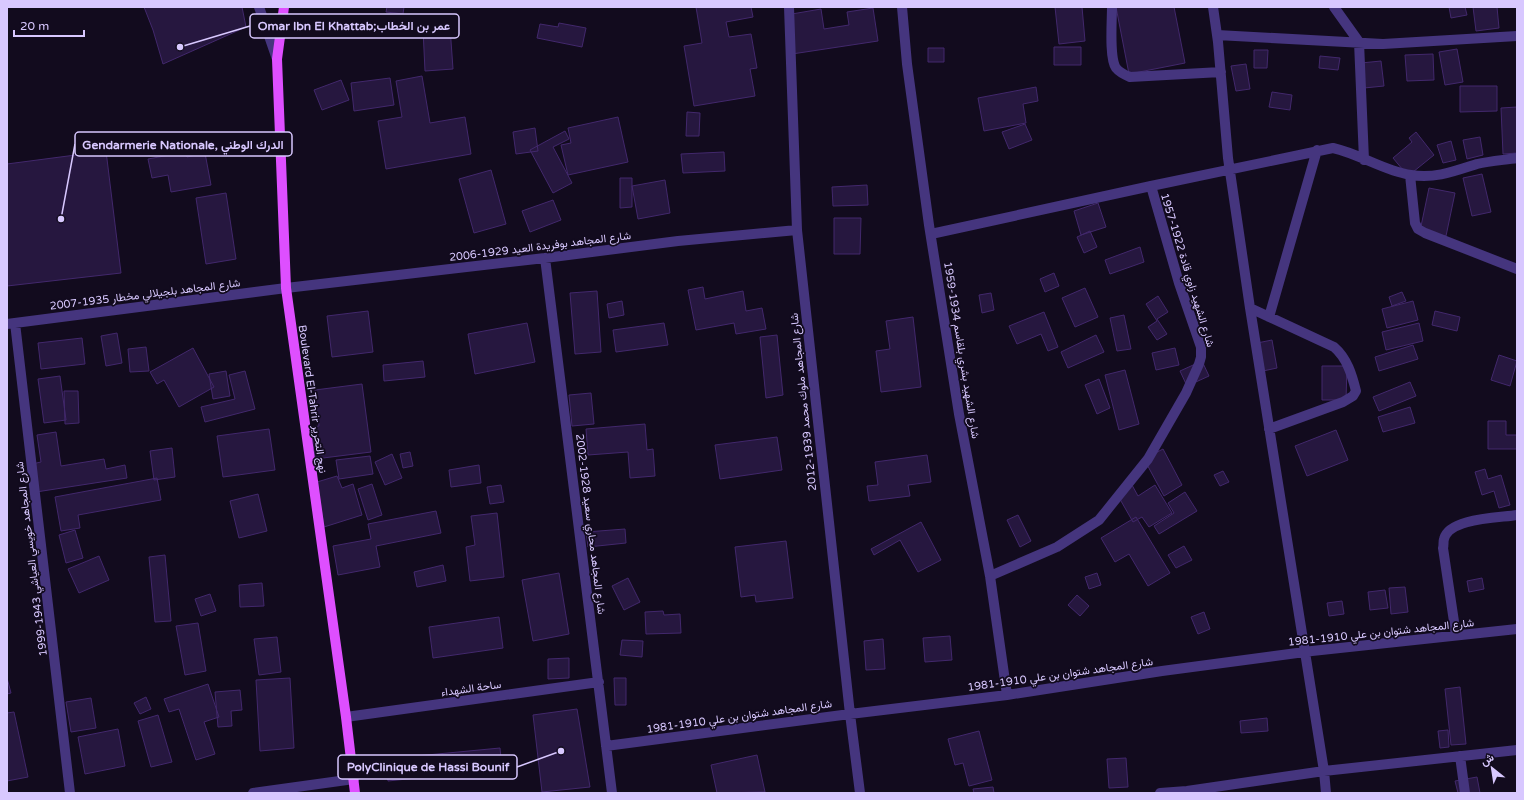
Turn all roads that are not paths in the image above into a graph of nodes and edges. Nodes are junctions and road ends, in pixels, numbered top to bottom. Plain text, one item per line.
1 (259, 7) edge
2 (284, 7) edge
3 (789, 7) edge
4 (902, 7) edge
5 (1112, 7) edge
6 (1213, 7) edge
7 (1334, 7) edge
8 (1217, 35) junction
9 (1517, 36) edge
10 (1359, 42) junction
11 (278, 59) junction
12 (1221, 72) junction
13 (1317, 150) junction
14 (1517, 158) edge
15 (1364, 160) junction
16 (1230, 170) junction
17 (1410, 175) junction
18 (1151, 186) junction
19 (797, 230) junction
20 (931, 234) junction
21 (545, 258) junction
22 (1517, 269) edge
23 (286, 288) junction
24 (1250, 308) junction
25 (1269, 317) junction
26 (11, 323) edge
27 (1269, 429) junction
28 (1517, 515) edge
29 (990, 576) junction
30 (1517, 629) edge
31 (1456, 635) junction
32 (1305, 652) junction
33 (599, 682) junction
34 (1007, 695) junction
35 (850, 714) junction
36 (346, 717) junction
37 (606, 746) junction
38 (1517, 750) edge
39 (1460, 756) junction
40 (1324, 771) junction
41 (354, 779) junction
42 (1187, 792) edge
43 (70, 793) edge
44 (253, 793) edge
45 (355, 793) edge
46 (612, 793) edge
47 (860, 793) edge
48 (1160, 793) edge
49 (1326, 793) edge
50 (1465, 793) edge

1 - 11 street
2 - 11 main road, Boulevard El-Tahrir نهج التحرير
3 - 19 street, شارع المجاهد ملوك محمد 1939-2012
4 - 20 street, شارع الشهيد بشري بلقاسم 1934-1959
5 - 12 street
6 - 8 street
7 - 10 street
8 - 10 street
8 - 12 street
9 - 10 street
10 - 15 street
11 - 23 main road, Boulevard El-Tahrir نهج التحرير
12 - 16 street
13 - 15 street
13 - 16 street
13 - 25 street
14 - 17 street
15 - 17 street
16 - 18 street
16 - 24 street
17 - 22 street
18 - 20 street
18 - 29 street, شارع الشهيد زاوي قادة 1922-1957
19 - 21 street, شارع المجاهد بوفريدة العيد 1929-2006
19 - 35 street, شارع المجاهد ملوك محمد 1939-2012
20 - 29 street, شارع الشهيد بشري بلقاسم 1934-1959
21 - 23 street, شارع المجاهد بوفريدة العيد 1929-2006
21 - 33 street, شارع المجاهد محاري سعيد 1928-2002
23 - 26 street, شارع المجاهد بلجيلالي مخطار 1935-2007
23 - 36 main road, Boulevard El-Tahrir نهج التحرير
24 - 25 street
24 - 27 street
25 - 27 street
26 - 43 street, شارع المجاهد خويسي العياشي 1943-1999
27 - 32 street
28 - 31 street
29 - 34 street, شارع الشهيد بشري بلقاسم 1934-1959
30 - 31 street, شارع المجاهد شتوان بن علي 1910-1981
31 - 32 street, شارع المجاهد شتوان بن علي 1910-1981
32 - 34 street, شارع المجاهد شتوان بن علي 1910-1981
32 - 40 street
33 - 36 street, ساحة الشهداء
33 - 37 street, شارع المجاهد محاري سعيد 1928-2002
34 - 35 street, شارع المجاهد شتوان بن علي 1910-1981
35 - 37 street, شارع المجاهد شتوان بن علي 1910-1981
35 - 47 street, شارع المجاهد ملوك محمد 1939-2012
36 - 41 main road, Boulevard El-Tahrir نهج التحرير
37 - 46 street, شارع المجاهد محاري سعيد 1928-2002
38 - 39 street
39 - 40 street
39 - 50 street
40 - 42 street
40 - 49 street
41 - 44 street
41 - 45 main road, Boulevard El-Tahrir نهج التحرير
42 - 48 street

